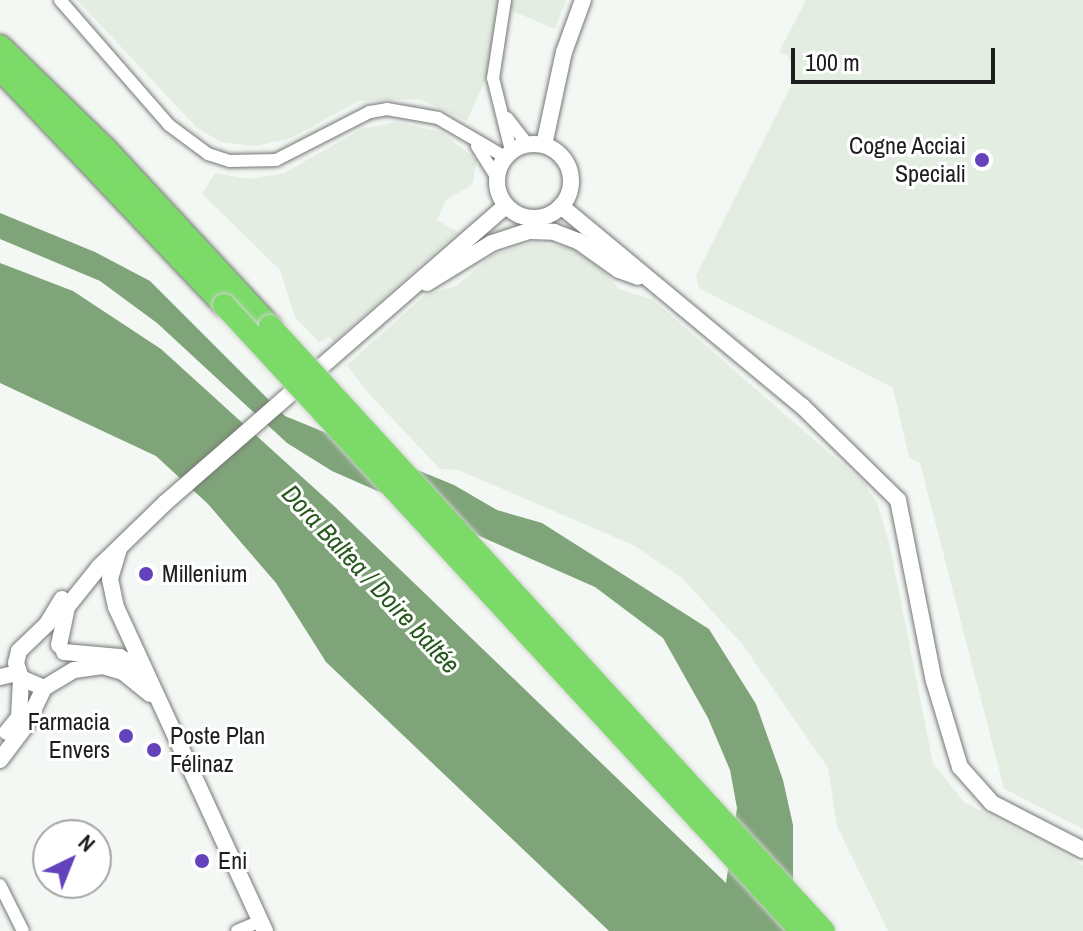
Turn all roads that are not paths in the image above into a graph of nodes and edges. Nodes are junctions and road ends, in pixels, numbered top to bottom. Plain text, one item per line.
1 (60, 0) edge
2 (505, 0) edge
3 (583, 0) edge
4 (0, 46) edge
5 (0, 69) edge
6 (499, 105) junction
7 (473, 141) junction
8 (536, 144) junction
9 (508, 154) junction
10 (496, 177) junction
11 (506, 206) junction
12 (561, 206) junction
13 (651, 281) junction
14 (411, 290) junction
15 (168, 500) junction
16 (119, 547) junction
17 (33, 639) junction
18 (62, 648) junction
19 (19, 651) junction
20 (0, 661) edge
21 (143, 671) junction
22 (20, 676) junction
23 (0, 677) edge
24 (52, 685) junction
25 (155, 699) junction
26 (0, 740) edge
27 (0, 760) edge
28 (1083, 850) edge
29 (0, 885) edge
30 (263, 926) edge
31 (23, 931) edge
32 (237, 931) edge
33 (801, 931) edge
34 (824, 931) edge

1 - 7 street
2 - 6 street
3 - 8 street
4 - 34 highway, bridge
5 - 33 highway, bridge
6 - 8 street
6 - 9 street
7 - 9 street
7 - 10 street
8 - 9 street
8 - 12 street
9 - 10 street
10 - 11 street
11 - 12 street
11 - 14 street
12 - 13 street
13 - 14 street
13 - 28 street
14 - 15 street, bridge
15 - 16 street
15 - 17 street
16 - 18 street
16 - 21 street
17 - 18 street
17 - 19 street
18 - 21 street
18 - 24 street
19 - 20 street
19 - 22 street
21 - 25 street
22 - 23 street
22 - 24 street
22 - 26 street
24 - 25 street
24 - 27 street
25 - 30 street
29 - 31 street
30 - 32 street

